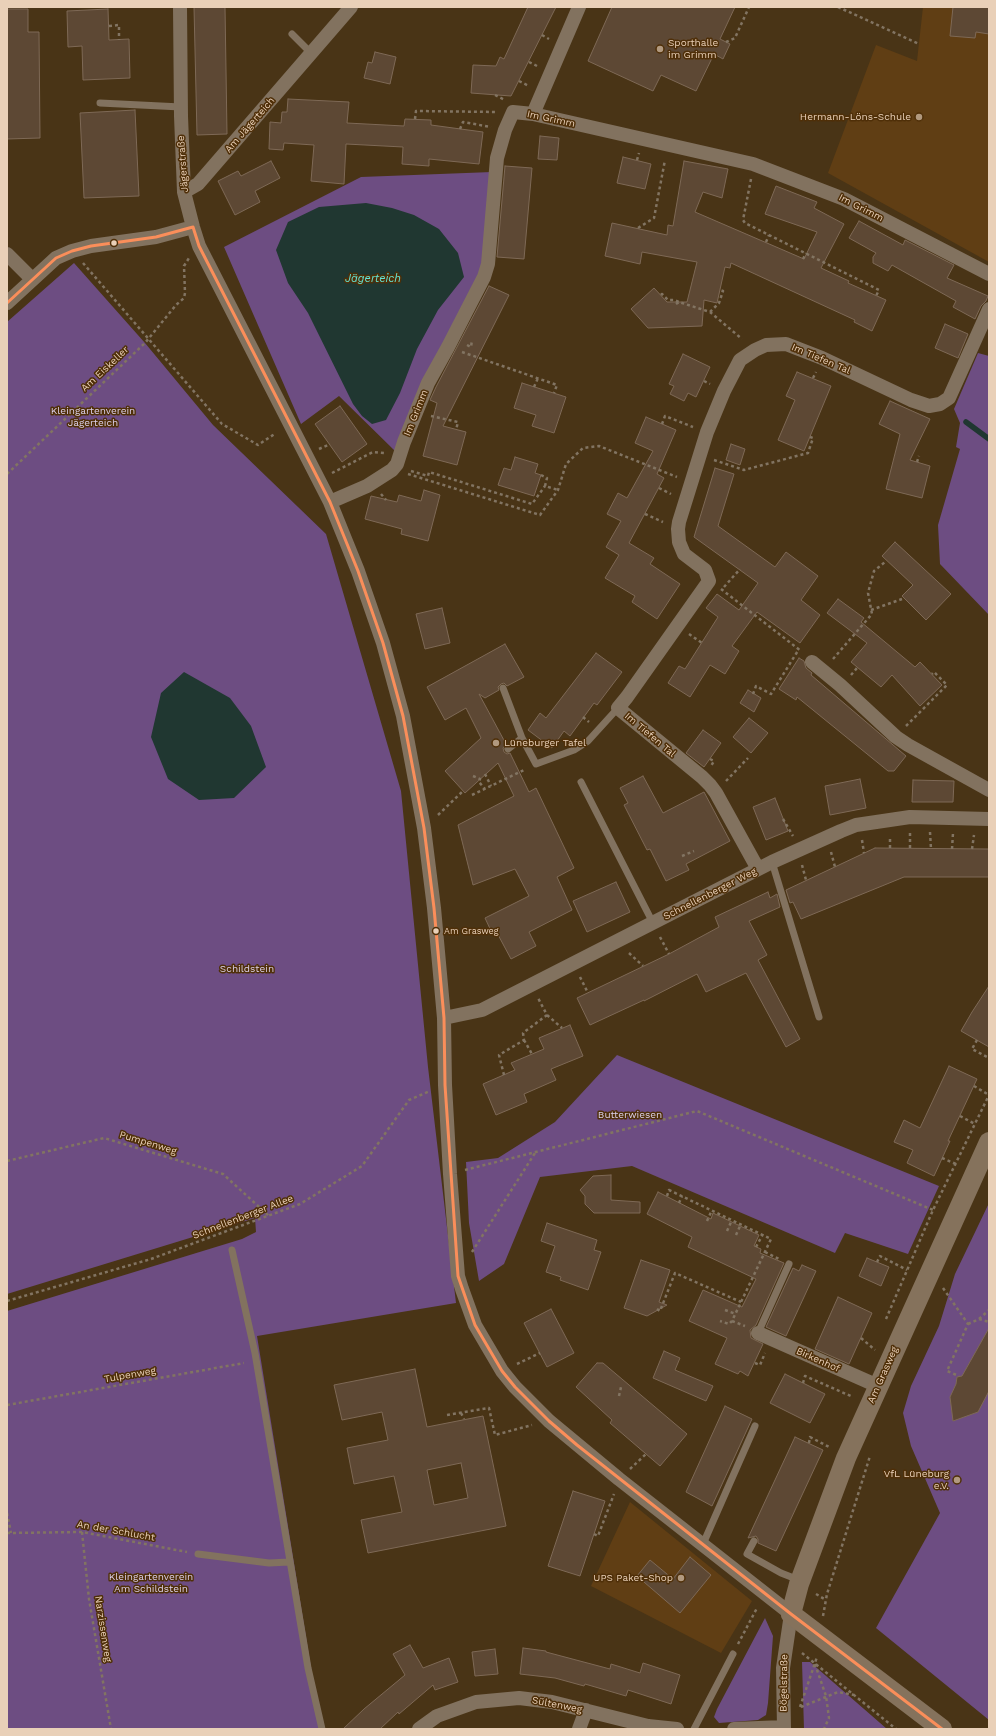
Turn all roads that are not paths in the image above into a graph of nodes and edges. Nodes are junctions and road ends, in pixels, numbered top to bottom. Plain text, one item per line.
1 (180, 7) edge
2 (351, 7) edge
3 (579, 7) edge
4 (292, 34) dead end
5 (312, 54) junction
6 (100, 103) dead end
7 (180, 107) junction
8 (533, 114) junction
9 (184, 192) junction
10 (193, 227) junction
11 (7, 254) edge
12 (989, 274) edge
13 (32, 279) junction
14 (7, 303) edge
15 (989, 309) edge
16 (330, 502) junction
17 (817, 666) road end
18 (503, 688) dead end
19 (618, 708) junction
20 (522, 738) junction
21 (508, 748) dead end
22 (581, 782) dead end
23 (989, 790) edge
24 (989, 819) edge
25 (772, 862) junction
26 (758, 869) junction
27 (653, 923) junction
28 (819, 1017) dead end
29 (444, 1018) junction
30 (985, 1135) edge
31 (232, 1250) dead end
32 (789, 1264) dead end
33 (758, 1333) joint
34 (878, 1386) junction
35 (756, 1426) dead end
36 (754, 1541) dead end
37 (703, 1544) junction
38 (198, 1554) road end
39 (289, 1562) junction
40 (800, 1580) junction
41 (791, 1614) junction
42 (733, 1654) road end
43 (586, 1710) junction
44 (784, 1723) edge
45 (322, 1729) edge
46 (418, 1729) edge
47 (579, 1729) edge
48 (677, 1729) edge
49 (694, 1729) edge
50 (734, 1729) edge
51 (942, 1729) edge

1 - 7 street, Jägerstraße
2 - 5 street, Am Jägerteich
3 - 8 street
4 - 5 lane
5 - 9 street, Am Jägerteich
6 - 7 lane
7 - 9 street, Jägerstraße
8 - 12 street, Im Grimm
8 - 16 street, Im Grimm
9 - 10 street, Jägerstraße
10 - 13 street
10 - 16 street, Jägerstraße
11 - 13 street
13 - 14 street
15 - 19 street, Im Tiefen Tal
16 - 29 street, Jägerstraße
17 - 23 street
18 - 20 lane
19 - 20 lane
19 - 26 street, Im Tiefen Tal
20 - 21 lane
22 - 27 lane
24 - 25 street, Schnellenberger Weg
25 - 26 street, Schnellenberger Weg
25 - 28 lane
26 - 27 street, Schnellenberger Weg
27 - 29 street, Schnellenberger Weg
29 - 37 street, Jägerstraße
30 - 34 main road, Am Grasweg
31 - 39 lane
32 - 33 lane
33 - 34 street, Birkenhof
34 - 40 main road, Am Grasweg
35 - 37 lane
36 - 40 lane
37 - 41 street, Jägerstraße
38 - 39 lane
39 - 45 lane
40 - 41 main road, Am Grasweg
41 - 44 street, Bögelstraße
41 - 51 main road
42 - 49 lane
43 - 46 street, Sültenweg
43 - 47 street
43 - 48 street, Sültenweg
44 - 50 street

